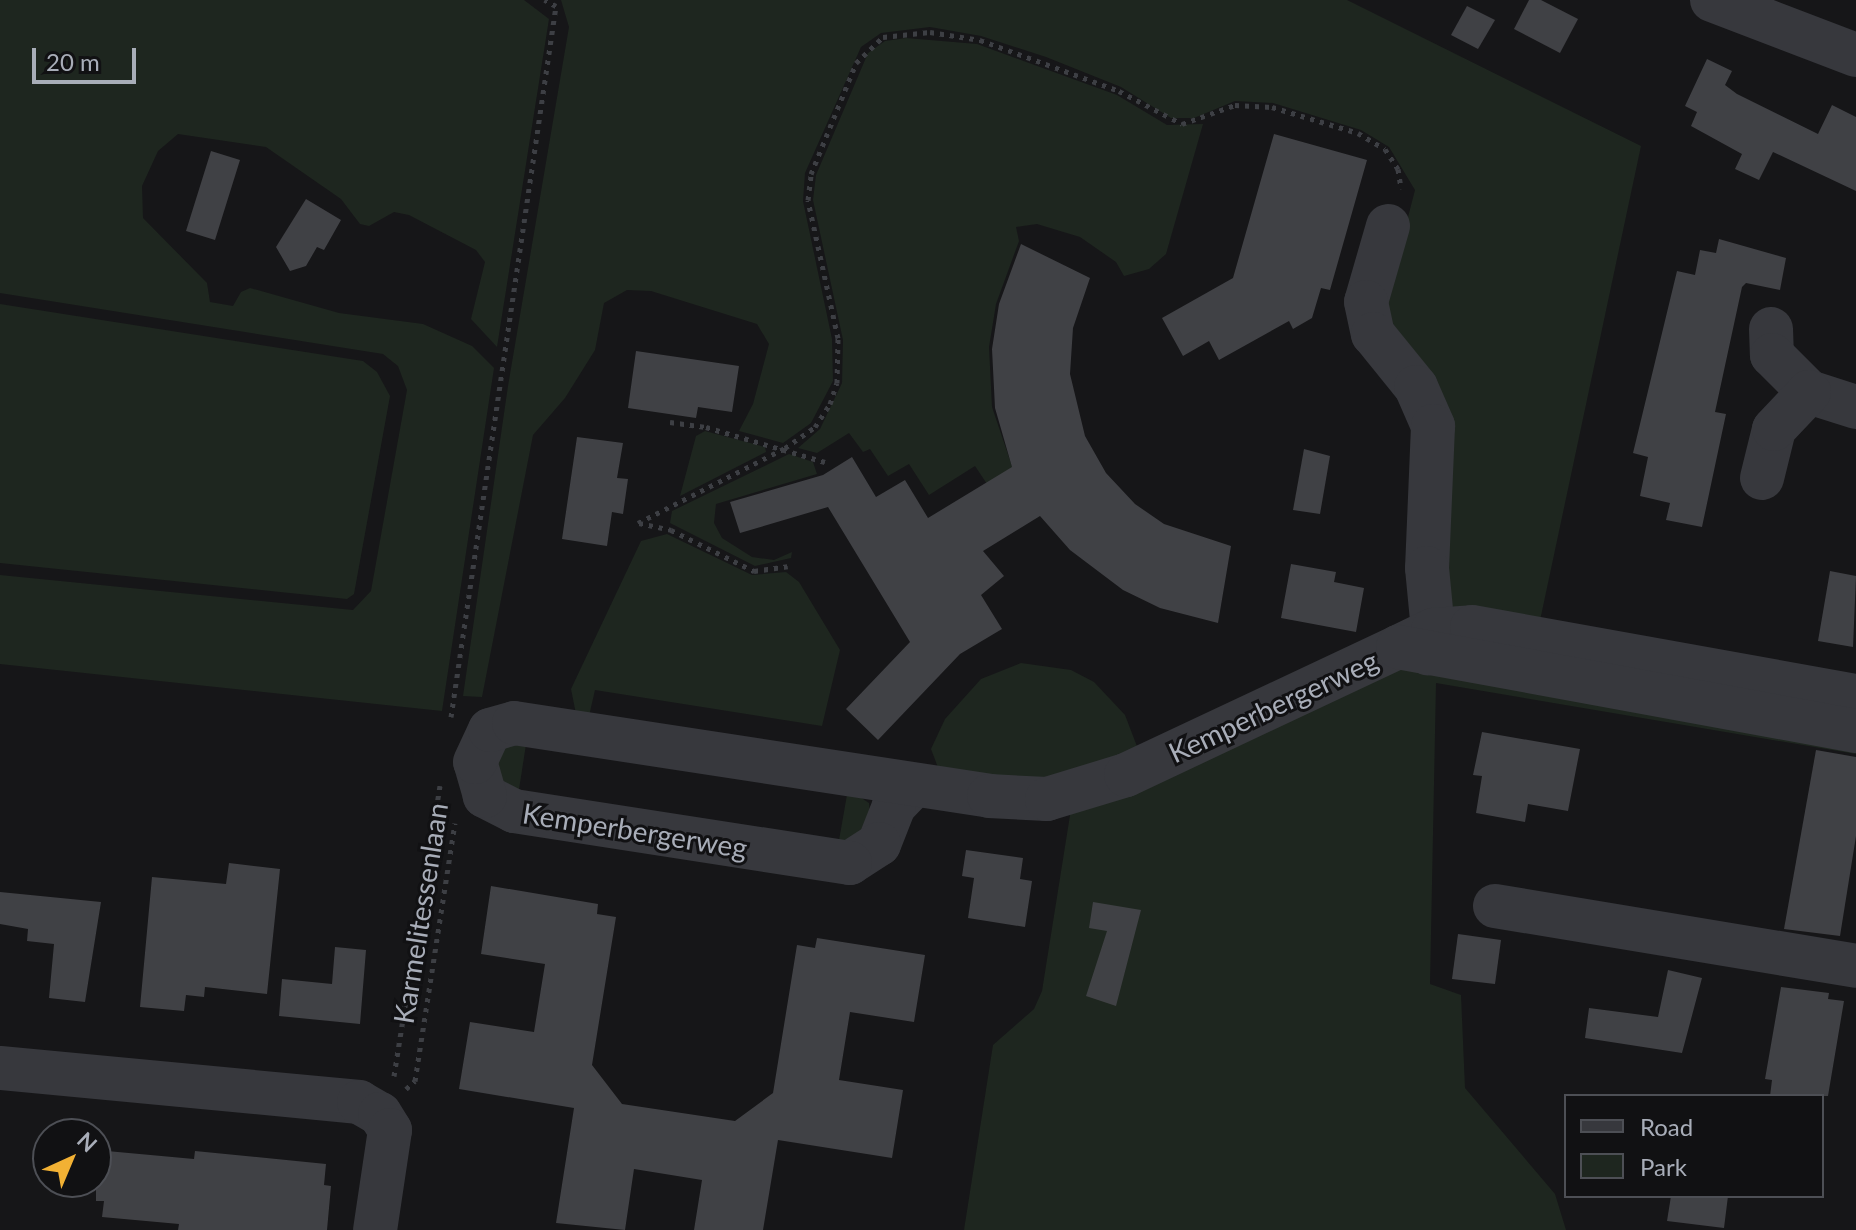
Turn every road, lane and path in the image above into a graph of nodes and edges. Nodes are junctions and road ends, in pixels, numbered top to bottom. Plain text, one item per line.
1 (545, 0) edge
2 (1712, 0) edge
3 (556, 3) edge
4 (1856, 55) edge
5 (1388, 226) joint
6 (1771, 329) dead end
7 (1809, 392) junction
8 (1856, 407) edge
9 (670, 422) dead end
10 (785, 448) junction
11 (825, 462) dead end
12 (1762, 478) dead end
13 (788, 566) dead end
14 (1419, 644) junction
15 (1856, 696) edge
16 (449, 731) dead end
17 (1856, 731) edge
18 (441, 778) dead end
19 (914, 785) junction
20 (485, 796) junction
21 (1495, 906) dead end
22 (1856, 966) edge
23 (0, 1068) edge
24 (375, 1230) edge

1 - 3 path
2 - 4 street
3 - 16 path
5 - 10 path
5 - 14 street
6 - 7 street
7 - 8 street
7 - 12 street
9 - 10 path
10 - 11 path
10 - 13 path
14 - 15 street, Kemperbergerweg
14 - 17 street
14 - 19 street, Kemperbergerweg
18 - 20 path, Karmelitessenlaan
19 - 20 street, Kemperbergerweg
19 - 20 street, Kemperbergerweg
21 - 22 street
23 - 24 street

